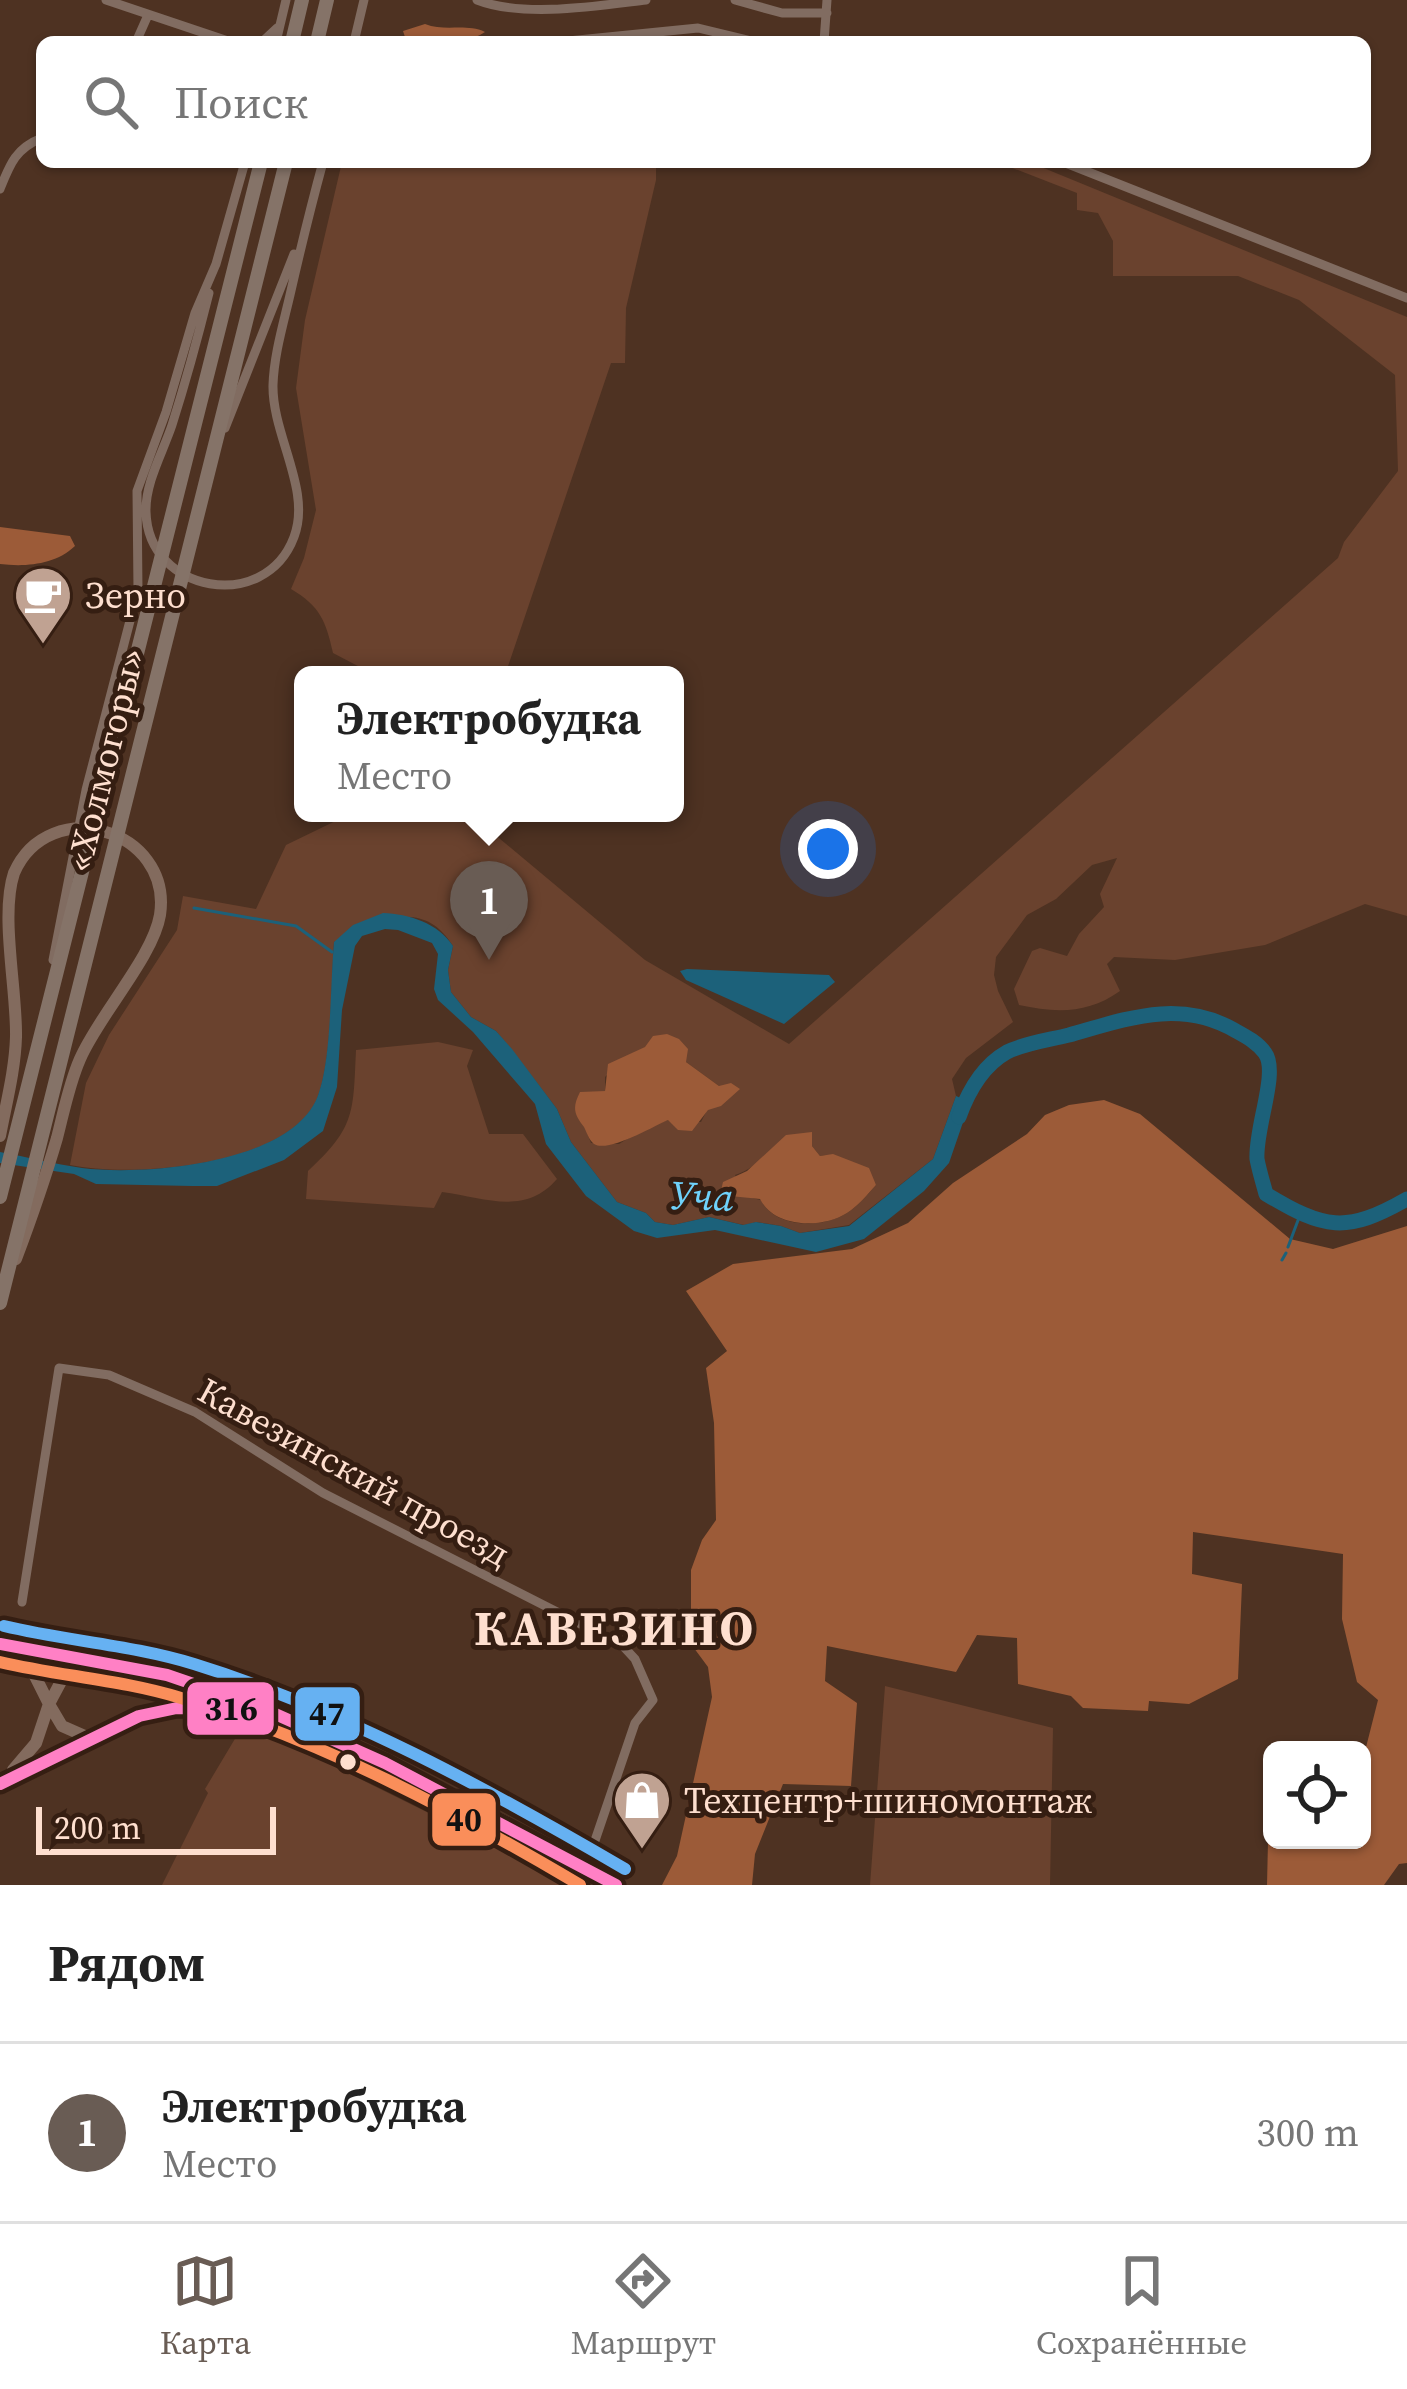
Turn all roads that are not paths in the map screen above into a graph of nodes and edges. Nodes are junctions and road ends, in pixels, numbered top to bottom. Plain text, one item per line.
1 (106, 0) edge
2 (286, 0) edge
3 (302, 0) edge
4 (327, 0) edge
5 (364, 0) edge
6 (477, 0) edge
7 (646, 0) edge
8 (734, 0) edge
9 (827, 0) edge
10 (827, 13) junction
11 (148, 15) junction
12 (280, 24) junction
13 (139, 36) edge
14 (213, 36) edge
15 (268, 36) edge
16 (277, 36) edge
17 (293, 36) edge
18 (318, 36) edge
19 (355, 36) edge
20 (618, 36) edge
21 (731, 36) edge
22 (825, 36) edge
23 (36, 141) edge
24 (243, 168) edge
25 (260, 168) edge
26 (284, 168) edge
27 (320, 168) edge
28 (1078, 168) edge
29 (0, 189) edge
30 (309, 212) junction
31 (216, 264) junction
32 (1407, 298) edge
33 (206, 478) junction
34 (39, 1042) junction
35 (11, 1122) junction
36 (50, 1132) junction
37 (0, 1136) edge
38 (0, 1197) edge
39 (0, 1301) edge
40 (22, 1602) dead end
41 (0, 1626) edge
42 (0, 1644) edge
43 (0, 1656) edge
44 (94, 1663) junction
45 (49, 1704) junction
46 (264, 1709) junction
47 (88, 1737) junction
48 (0, 1780) edge
49 (586, 1867) junction
50 (616, 1885) edge

1 - 11 street
2 - 12 street
3 - 17 highway
4 - 18 highway
5 - 19 street
6 - 7 street
8 - 10 street
9 - 10 street
10 - 22 street
11 - 13 street
11 - 14 street
12 - 15 street
12 - 16 street
20 - 21 street
23 - 29 street
24 - 31 street
25 - 34 highway, «Холмогоры»
26 - 33 highway, «Холмогоры»
27 - 30 street
28 - 32 street
30 - 31 street
30 - 33 street
31 - 34 street
33 - 36 highway, «Холмогоры»
34 - 35 highway, «Холмогоры»
35 - 36 main road
35 - 37 main road
35 - 38 highway, «Холмогоры»
36 - 39 highway, «Холмогоры»
40 - 49 street, Кавезинский проезд
41 - 46 main road
42 - 44 main road
43 - 44 main road
43 - 45 main road
44 - 45 main road
44 - 46 main road
45 - 47 main road
45 - 48 main road
46 - 47 main road
46 - 49 main road
47 - 48 main road
49 - 50 main road

